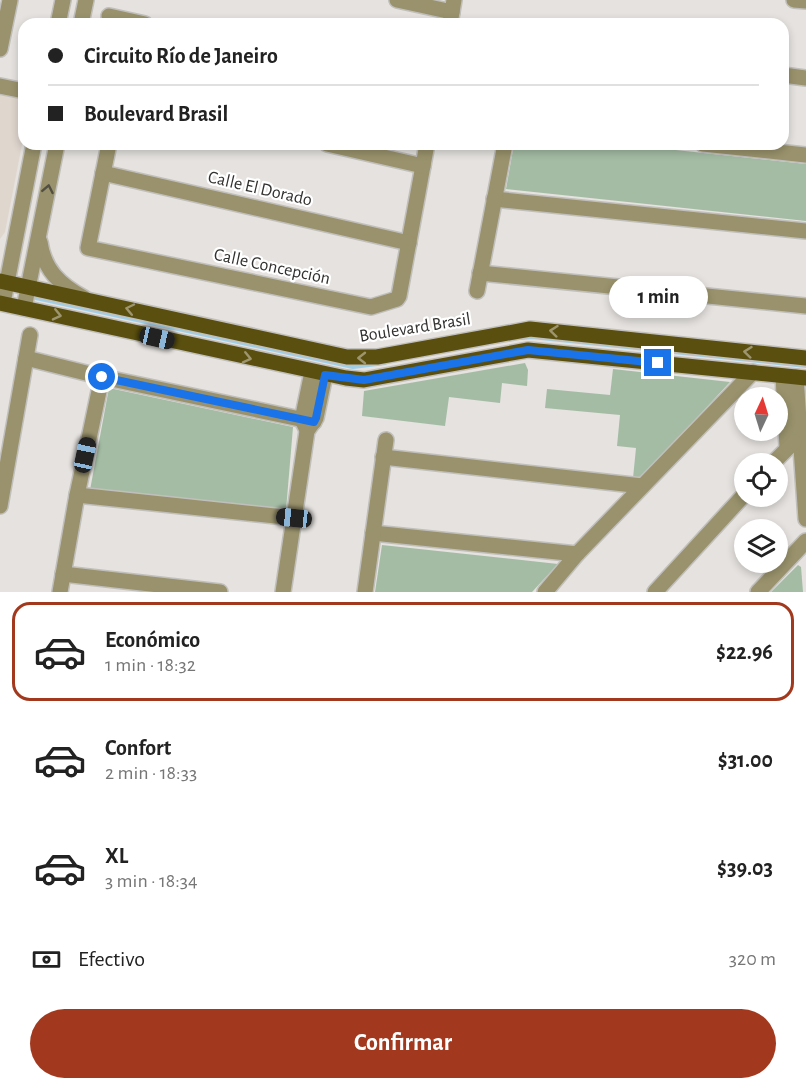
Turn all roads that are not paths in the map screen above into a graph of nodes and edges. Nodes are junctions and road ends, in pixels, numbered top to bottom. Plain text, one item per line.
1 (8, 0) edge
2 (63, 0) edge
3 (86, 0) edge
4 (397, 0) edge
5 (794, 0) edge
6 (806, 1) edge
7 (452, 12) edge
8 (109, 16) dead end
9 (59, 18) edge
10 (82, 18) edge
11 (117, 18) edge
12 (0, 49) edge
13 (789, 76) edge
14 (806, 78) edge
15 (0, 86) edge
16 (18, 90) edge
17 (33, 150) edge
18 (56, 150) edge
19 (108, 150) edge
20 (353, 150) edge
21 (426, 150) edge
22 (503, 150) edge
23 (759, 150) edge
24 (806, 155) edge
25 (423, 166) junction
26 (103, 173) junction
27 (494, 199) junction
28 (18, 228) junction
29 (39, 229) junction
30 (806, 231) edge
31 (409, 243) junction
32 (0, 253) edge
33 (480, 273) junction
34 (4, 281) edge
35 (28, 287) junction
36 (477, 291) dead end
37 (90, 300) junction
38 (2, 303) edge
39 (806, 306) edge
40 (24, 308) junction
41 (30, 335) dead end
42 (26, 358) junction
43 (806, 358) edge
44 (753, 372) junction
45 (319, 374) junction
46 (102, 377) junction
47 (795, 377) edge
48 (308, 424) junction
49 (800, 437) junction
50 (386, 440) dead end
51 (787, 447) junction
52 (782, 453) edge
53 (383, 457) junction
54 (642, 486) junction
55 (76, 495) junction
56 (0, 506) edge
57 (734, 506) edge
58 (294, 518) junction
59 (806, 519) edge
60 (373, 533) junction
61 (806, 541) edge
62 (577, 554) junction
63 (63, 574) junction
64 (60, 592) edge
65 (220, 592) edge
66 (283, 592) edge
67 (365, 592) edge
68 (545, 592) edge
69 (655, 592) edge
70 (758, 592) edge

1 - 12 street
2 - 9 street
3 - 10 street
4 - 7 street
5 - 6 street
8 - 11 street
13 - 14 street
15 - 16 street
17 - 28 street
29 -> 18 street
19 - 26 street, Calle Concepción
20 - 25 street
21 - 25 street, Calle Concepción
22 - 27 street
23 - 24 street
25 - 31 street, Calle Concepción
26 - 31 street, Calle El Dorado
26 - 31 street, Calle Concepción
27 - 30 street
27 - 33 street
28 - 32 street
28 - 34 street
29 - 35 street
29 - 37 street
33 - 36 street
33 - 39 street
34 - 35 main road, Boulevard Brasil
34 - 38 street
35 - 37 main road, Boulevard Brasil
35 - 40 street
43 -> 37 main road, Boulevard Brasil
38 - 40 main road
40 -> 45 main road
41 - 42 street
42 - 46 street
42 - 56 street
44 - 45 main road
44 - 47 main road
44 - 54 street
45 - 48 street
46 - 48 street
46 - 55 street
47 - 49 street
47 - 51 street
48 - 58 street
49 - 51 street
49 - 59 street
50 - 53 street
51 - 52 street
53 - 54 street
53 - 60 street
54 - 62 street
55 - 58 street
55 - 63 street
57 - 69 street
58 - 66 street
60 - 62 street
60 - 67 street
61 - 70 street
62 - 68 street
63 - 64 street
63 - 65 street

